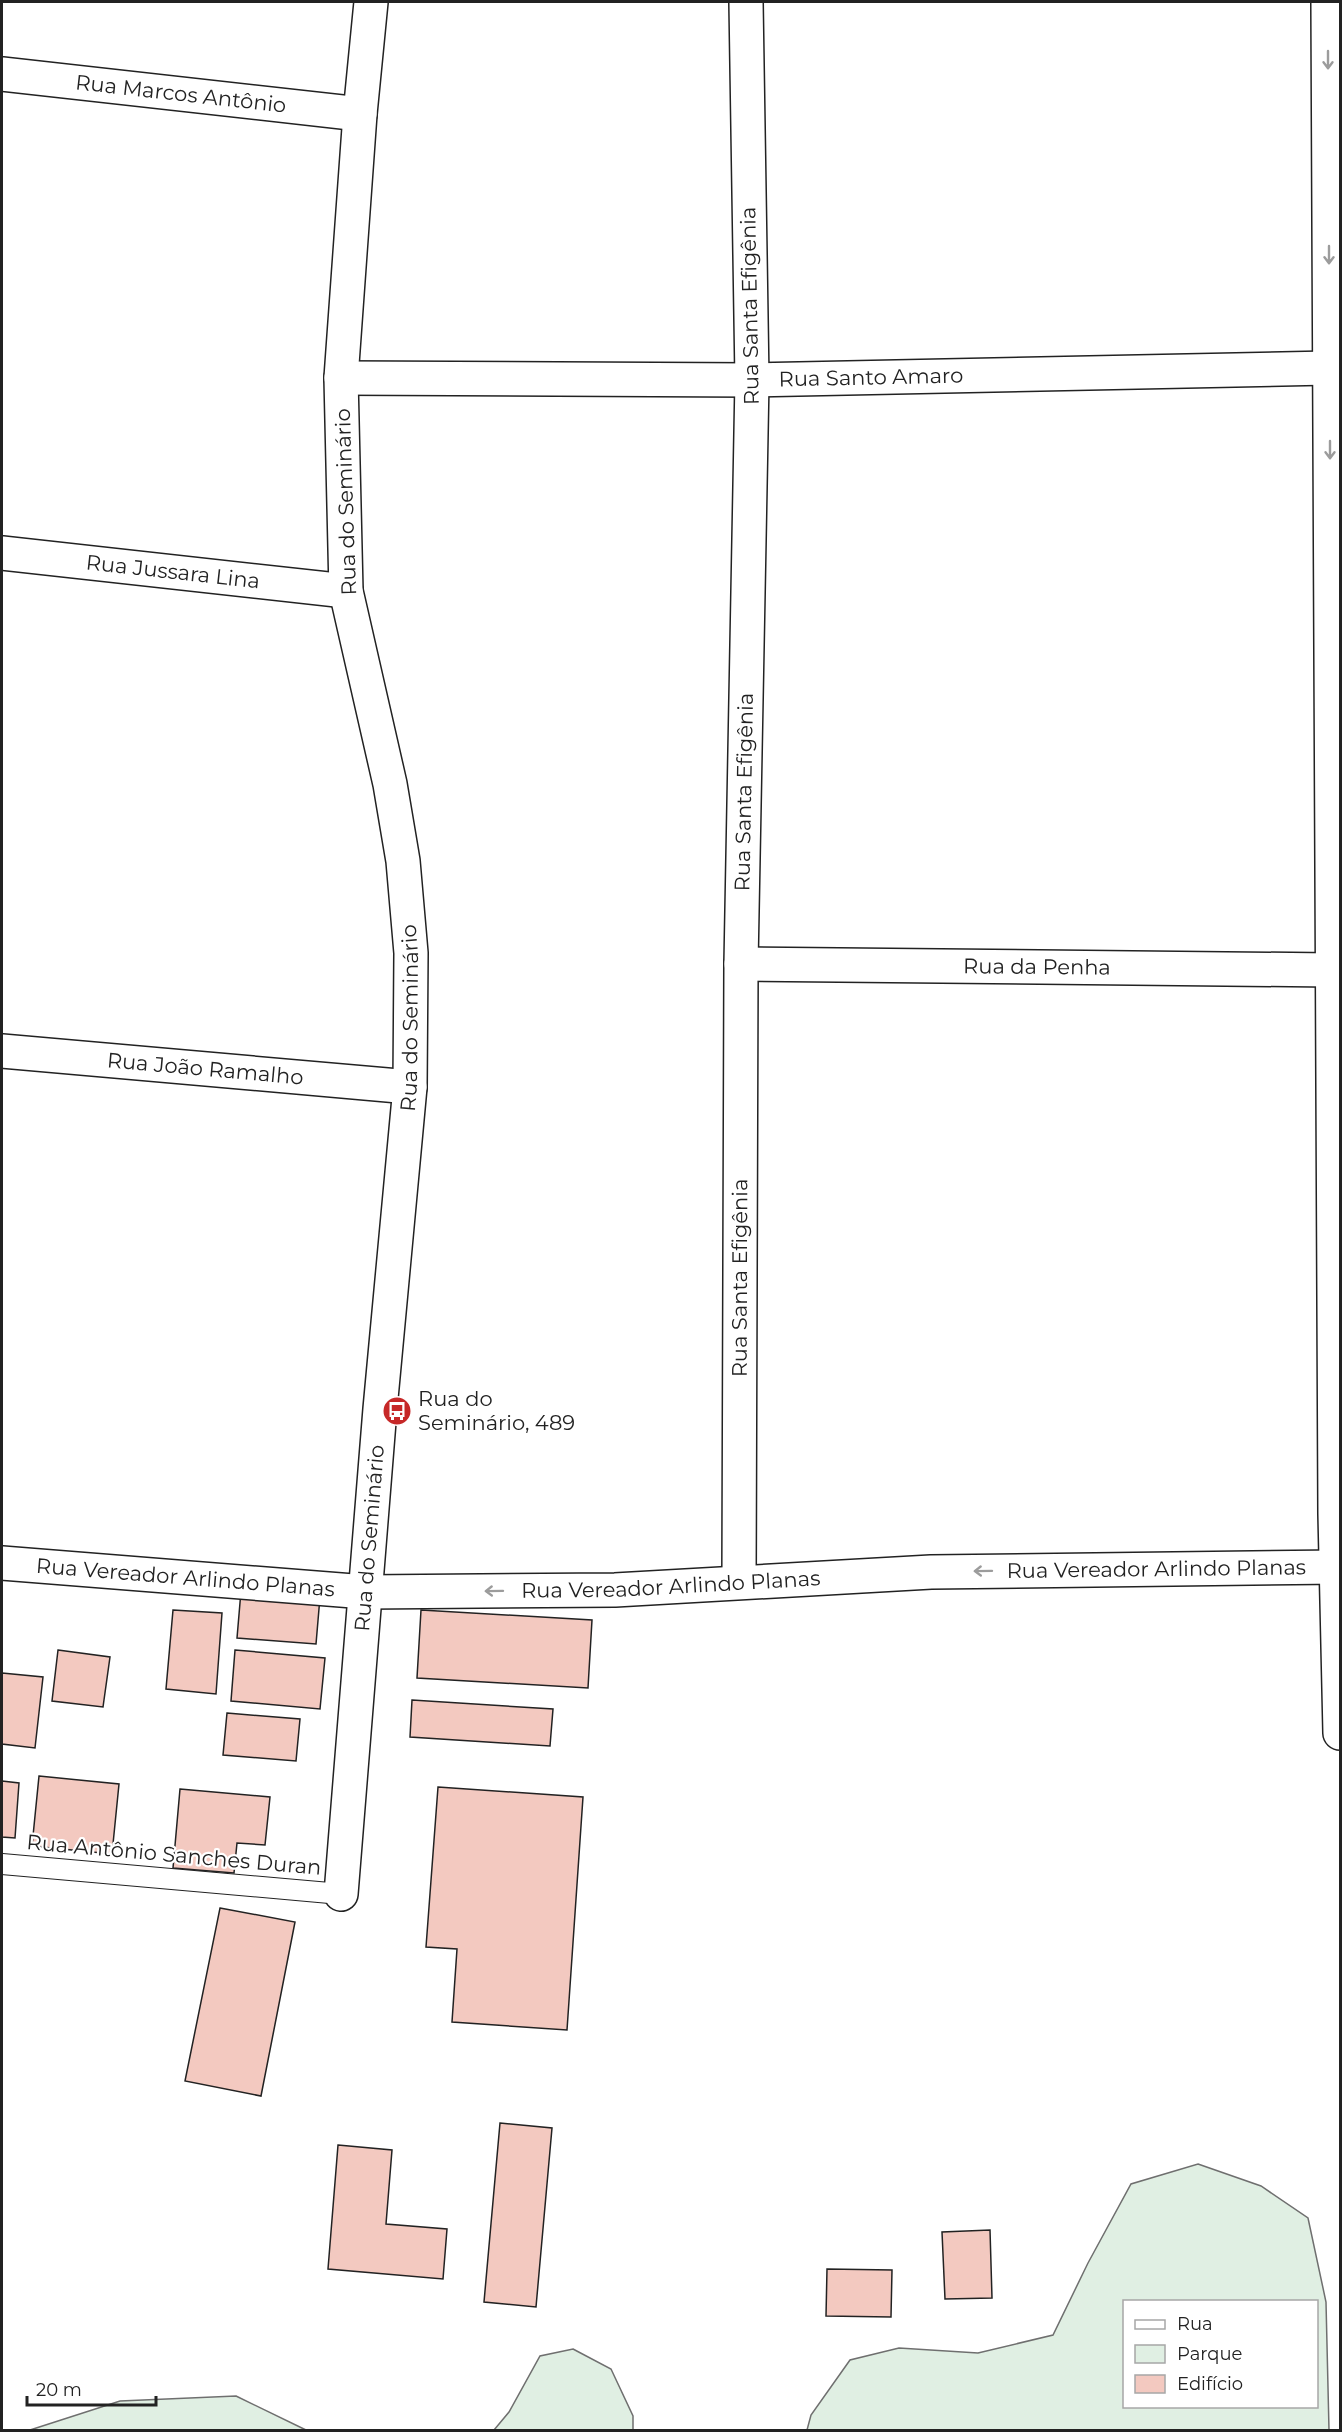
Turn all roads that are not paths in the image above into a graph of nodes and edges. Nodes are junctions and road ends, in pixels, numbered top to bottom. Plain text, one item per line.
1 (371, 2) edge
2 (746, 2) edge
3 (1328, 2) edge
4 (2, 74) edge
5 (360, 114) junction
6 (1329, 368) junction
7 (341, 378) junction
8 (752, 381) junction
9 (2, 554) edge
10 (346, 591) junction
11 (1336, 674) edge
12 (741, 964) junction
13 (1332, 970) junction
14 (2, 1051) edge
15 (410, 1087) junction
16 (2, 1563) edge
17 (1338, 1567) edge
18 (739, 1582) junction
19 (366, 1593) junction
20 (1341, 1733) edge
21 (2, 1864) edge
22 (341, 1894) joint

1 - 5 street, Rua do Seminário
2 - 8 street, Rua Santa Efigênia
3 -> 6 street
4 - 5 street, Rua Marcos Antônio
5 - 7 street, Rua do Seminário
6 - 8 street, Rua Santo Amaro
6 -> 11 street
7 - 8 street, Rua Santo Amaro
7 - 10 street, Rua do Seminário
8 - 12 street, Rua Santa Efigênia
9 - 10 street, Rua Jussara Lina
10 - 15 street, Rua do Seminário
11 - 13 street
12 - 13 street, Rua da Penha
12 - 18 street, Rua Santa Efigênia
13 - 17 street
14 - 15 street, Rua João Ramalho
15 - 19 street, Rua do Seminário
16 - 19 street, Rua Vereador Arlindo Planas
17 -> 18 street, Rua Vereador Arlindo Planas
17 - 20 street
18 -> 19 street, Rua Vereador Arlindo Planas
19 - 22 street, Rua do Seminário
21 - 22 lane, Rua Antônio Sanches Duran

